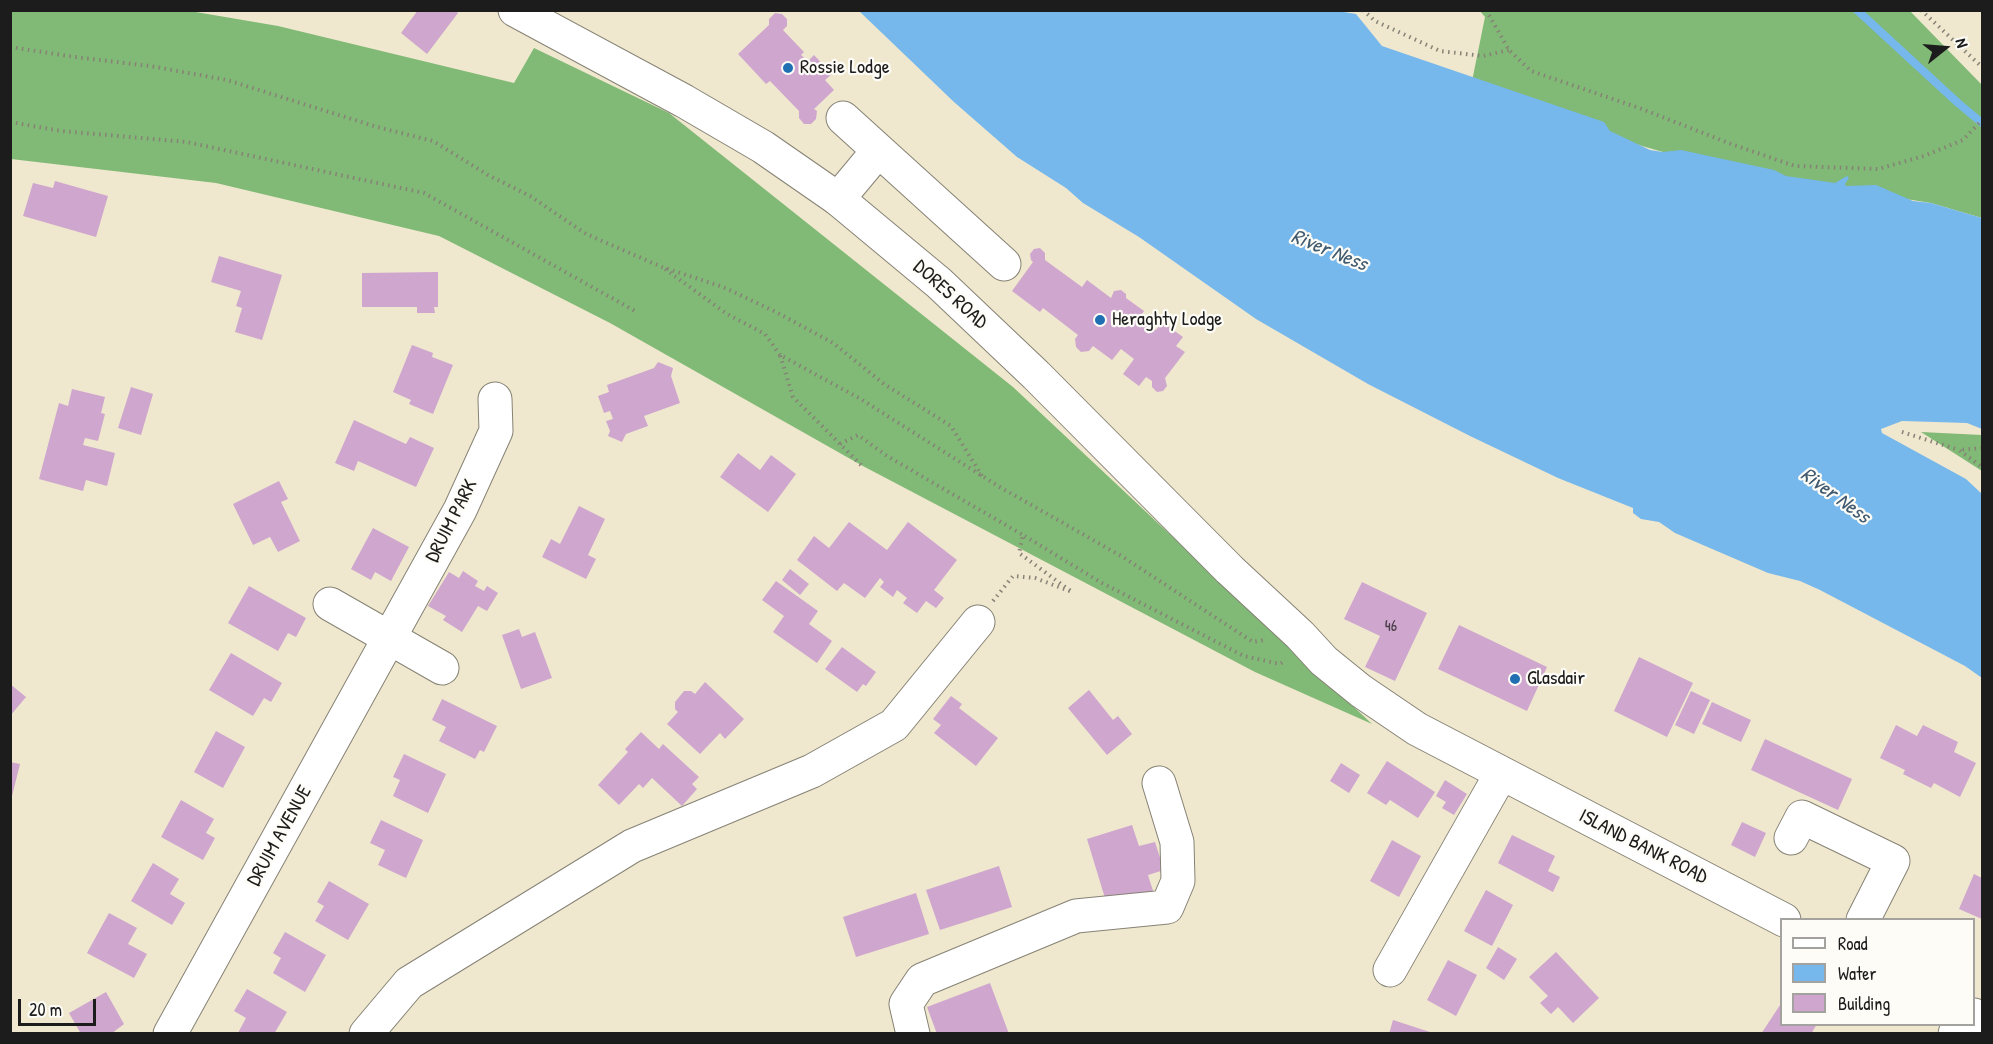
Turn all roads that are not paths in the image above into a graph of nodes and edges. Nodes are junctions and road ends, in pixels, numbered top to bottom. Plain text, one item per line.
1 (514, 10) edge
2 (843, 118) dead end
3 (878, 151) junction
4 (838, 199) junction
5 (1004, 264) dead end
6 (495, 399) dead end
7 (330, 604) dead end
8 (978, 622) road end
9 (389, 638) junction
10 (1311, 647) joint
11 (442, 668) dead end
12 (1501, 774) junction
13 (1159, 783) dead end
14 (1791, 838) dead end
15 (1780, 918) edge
16 (1864, 918) edge
17 (1390, 970) dead end
18 (170, 1034) edge
19 (366, 1034) edge
20 (913, 1034) edge

1 - 4 street, DORES ROAD
2 - 3 street
3 - 4 street
3 - 5 street
4 - 10 street, DORES ROAD
6 - 9 street, DRUIM PARK
7 - 9 street
8 - 19 street
9 - 11 street
9 - 18 street, DRUIM AVENUE
10 - 12 street, ISLAND BANK ROAD
12 - 15 street, ISLAND BANK ROAD
12 - 17 street
13 - 20 street
14 - 16 street

